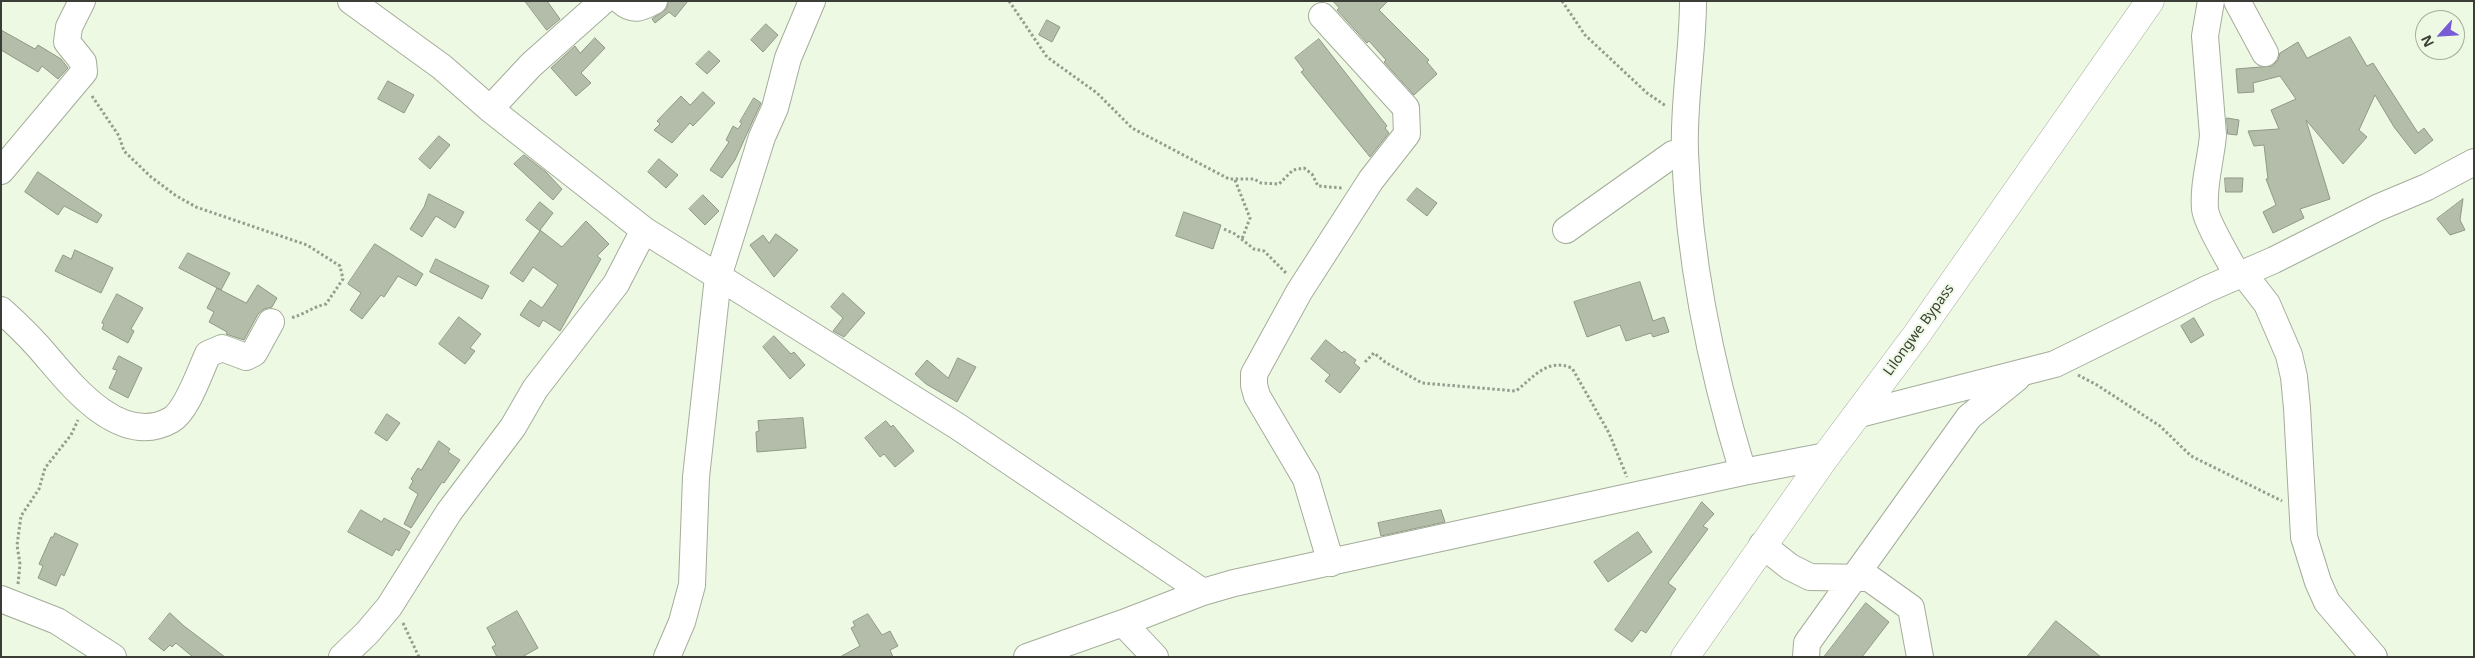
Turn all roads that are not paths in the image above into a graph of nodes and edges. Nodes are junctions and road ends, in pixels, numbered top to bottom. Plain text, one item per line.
1 (82, 1) edge
2 (351, 1) edge
3 (603, 1) edge
4 (621, 1) edge
5 (654, 1) edge
6 (812, 1) edge
7 (1693, 1) edge
8 (2150, 1) edge
9 (2211, 1) edge
10 (2237, 1) edge
11 (1322, 16) dead end
12 (2265, 53) dead end
13 (490, 109) junction
14 (1685, 152) junction
15 (2474, 162) edge
16 (1, 172) edge
17 (644, 230) junction
18 (1566, 230) dead end
19 (2240, 274) junction
20 (718, 277) junction
21 (1, 310) edge
22 (271, 322) road end
23 (2025, 371) junction
24 (1856, 415) junction
25 (1826, 456) junction
26 (1743, 472) junction
27 (1762, 545) junction
28 (1331, 563) junction
29 (1853, 578) junction
30 (1204, 592) junction
31 (9, 602) edge
32 (1123, 623) junction
33 (113, 657) edge
34 (342, 657) edge
35 (667, 657) edge
36 (1027, 657) edge
37 (1155, 657) edge
38 (1685, 657) edge
39 (1806, 657) edge
40 (1920, 657) edge
41 (2374, 657) edge

1 - 16 street
2 - 13 street
3 - 13 street
4 - 5 street
6 - 20 street
7 - 14 street
8 - 24 main road, Lilongwe Bypass
9 - 19 street
10 - 12 street
11 - 28 street
13 - 17 street
14 - 18 street
14 - 26 street
15 - 19 street
17 - 20 street
17 - 34 street
19 - 23 street
19 - 41 street
20 - 30 street
20 - 35 street
21 - 22 street
23 - 24 street
23 - 29 street
24 - 25 main road, Lilongwe Bypass
25 - 26 street
25 - 27 main road, Lilongwe Bypass
26 - 28 street
27 - 29 street
27 - 38 main road, Lilongwe Bypass
28 - 30 street
29 - 39 street
29 - 40 street
30 - 32 street
31 - 33 street
32 - 36 street
32 - 37 street

